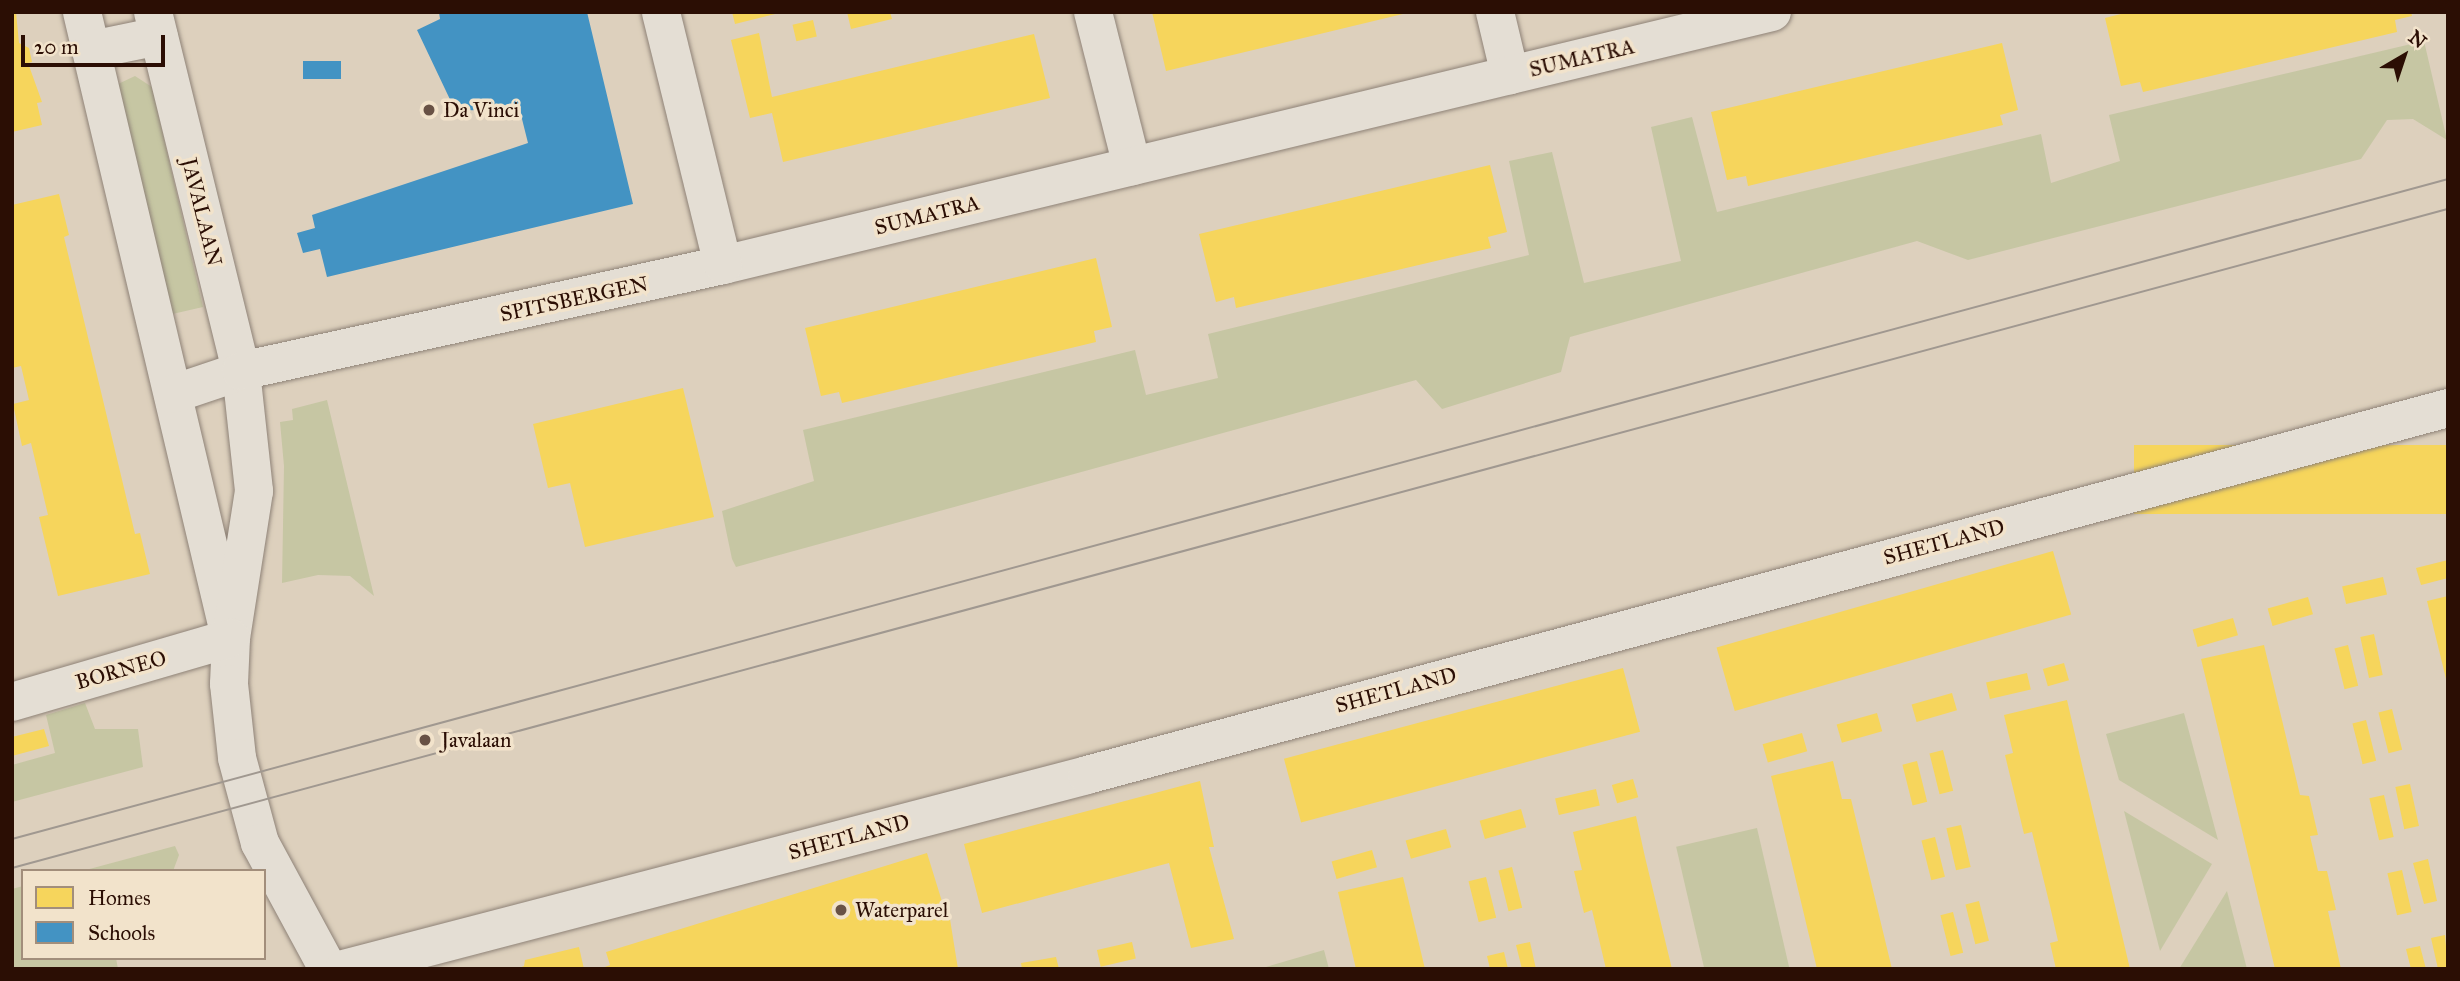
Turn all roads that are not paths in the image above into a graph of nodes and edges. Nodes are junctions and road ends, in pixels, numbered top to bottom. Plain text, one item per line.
1 (82, 12) edge
2 (661, 12) edge
3 (1093, 12) edge
4 (1495, 12) edge
5 (1772, 12) edge
6 (156, 24) edge
7 (1651, 27) edge
8 (91, 50) junction
9 (1510, 75) junction
10 (1132, 166) junction
11 (723, 265) junction
12 (241, 371) junction
13 (173, 394) junction
14 (2448, 408) edge
15 (231, 638) junction
16 (12, 702) edge
17 (328, 969) edge
18 (344, 969) edge

1 - 8 street, JAVALAAN
2 - 11 street
3 - 10 street
4 - 9 street, SUMATRA
5 - 7 street, SUMATRA
6 - 8 street, JAVALAAN
6 - 12 street, JAVALAAN
7 - 9 street, SUMATRA
8 - 13 street, JAVALAAN
9 - 10 street, SUMATRA
10 - 11 street, SUMATRA
11 - 12 street, SPITSBERGEN
12 - 13 street, SPITSBERGEN
12 - 15 street, JAVALAAN
13 - 15 street, JAVALAAN
14 - 18 street, SHETLAND
15 - 16 street, BORNEO
15 - 17 street, JAVALAAN

